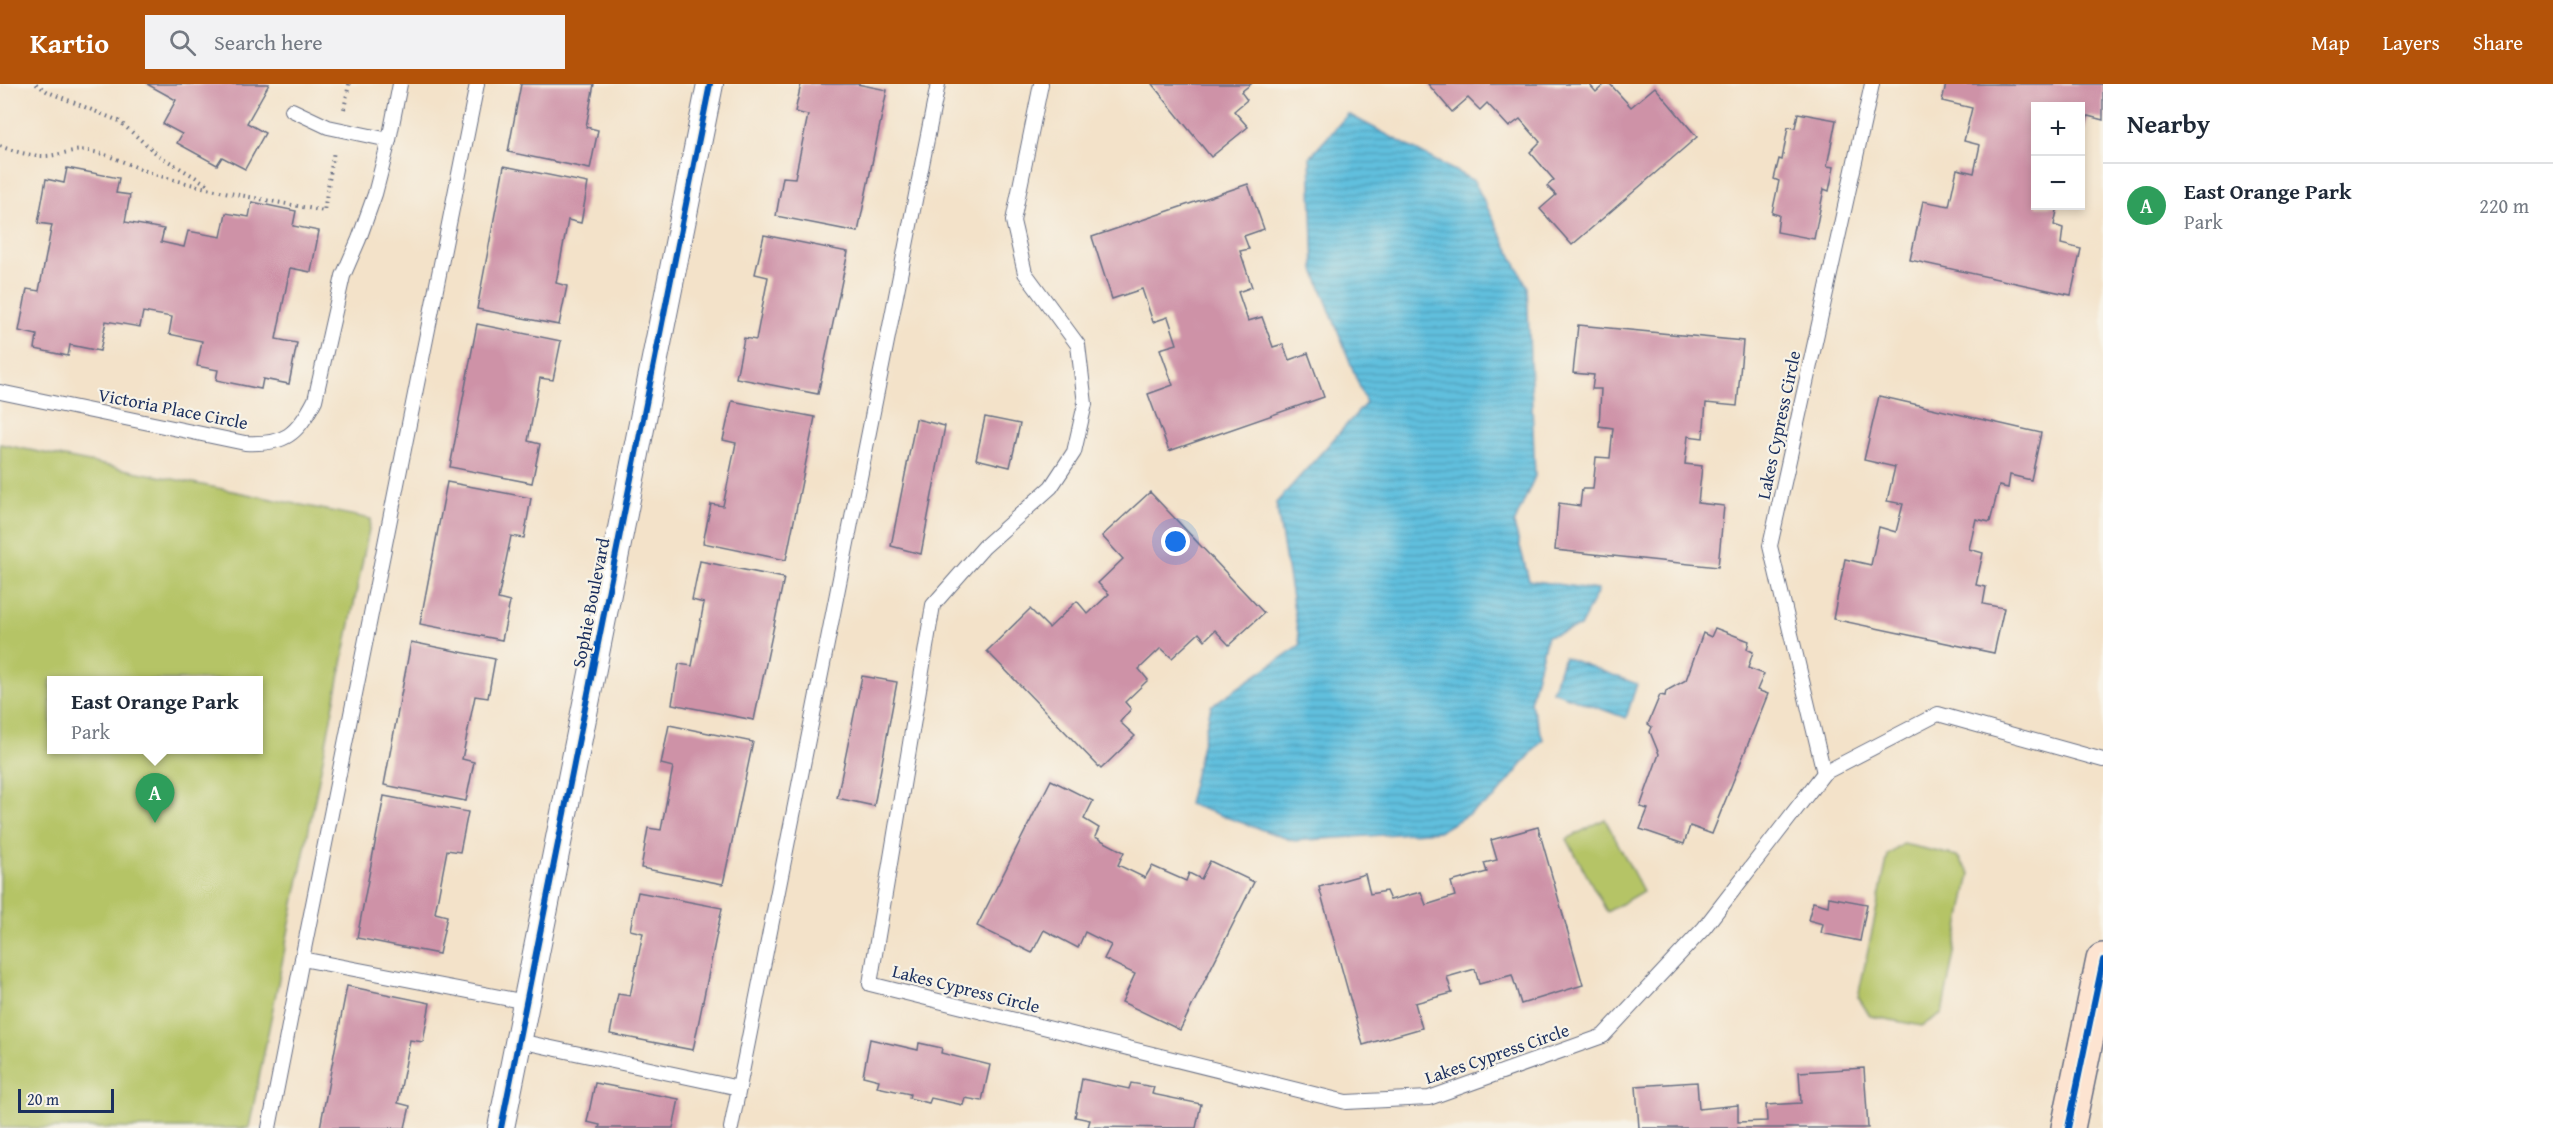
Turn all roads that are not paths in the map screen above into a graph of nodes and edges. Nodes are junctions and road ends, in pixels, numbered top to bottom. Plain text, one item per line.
1 (400, 84) edge
2 (477, 84) edge
3 (710, 84) edge
4 (938, 84) edge
5 (1041, 84) edge
6 (1872, 84) edge
7 (292, 110) dead end
8 (389, 140) junction
9 (0, 392) edge
10 (2103, 760) edge
11 (1824, 773) junction
12 (302, 960) junction
13 (2103, 960) edge
14 (526, 1002) junction
15 (519, 1041) junction
16 (739, 1088) junction
17 (269, 1128) edge
18 (501, 1128) edge
19 (731, 1128) edge
20 (2068, 1128) edge

1 - 8 lane, Victoria Place Circle
2 - 12 lane
3 - 14 street, Sophie Boulevard
4 - 16 lane
5 - 11 lane, Lakes Cypress Circle
6 - 11 lane, Lakes Cypress Circle
7 - 8 lane
8 - 9 lane, Victoria Place Circle
10 - 11 lane, Lakes Cypress Circle
12 - 14 lane
12 - 17 lane
13 - 20 main road
14 - 15 street, Sophie Boulevard
15 - 16 lane
15 - 18 street, Sophie Boulevard
16 - 19 lane

